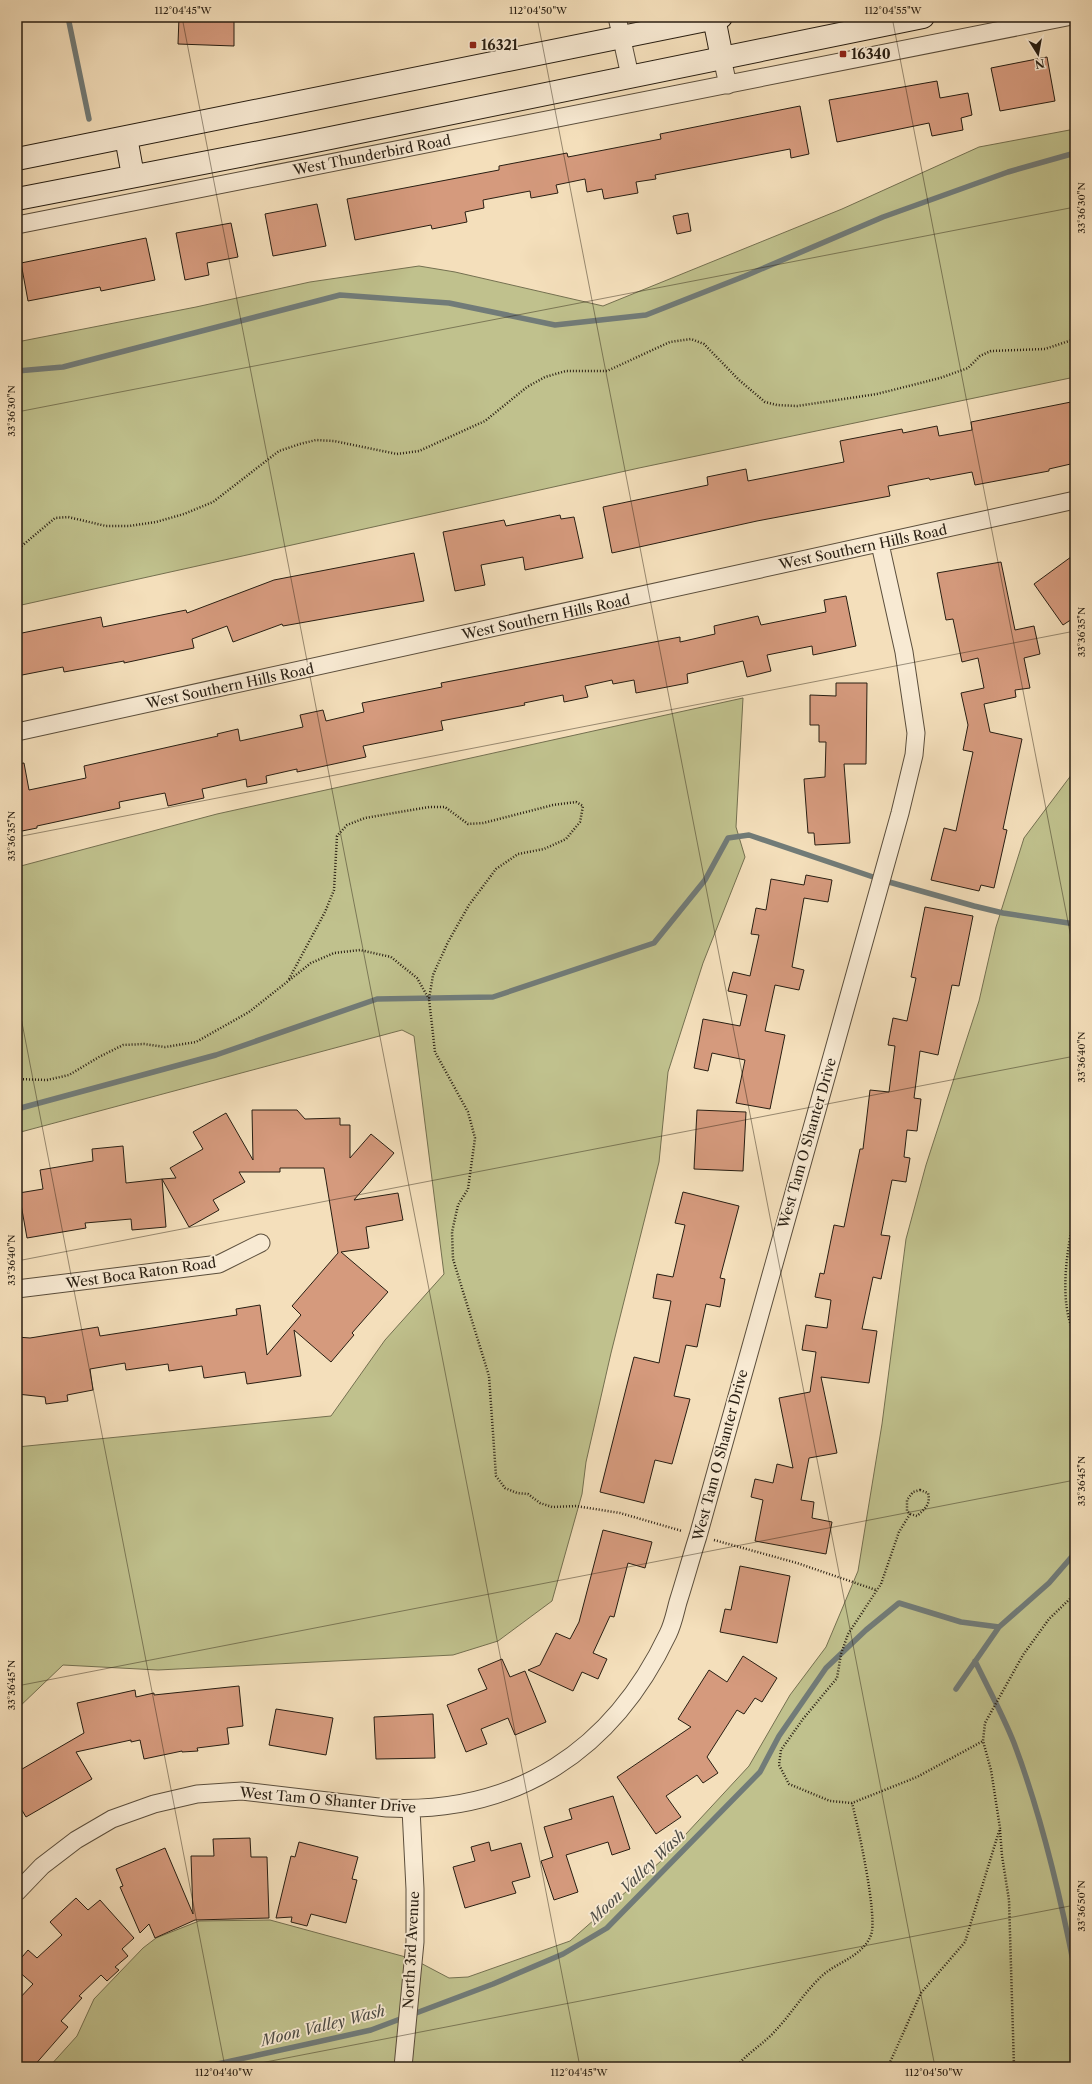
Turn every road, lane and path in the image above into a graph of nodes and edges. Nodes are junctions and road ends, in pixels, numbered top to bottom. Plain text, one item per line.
1 (923, 17) edge
2 (1067, 17) edge
3 (717, 18) edge
4 (619, 27) edge
5 (722, 58) junction
6 (630, 76) junction
7 (728, 85) junction
8 (126, 137) junction
9 (17, 159) edge
10 (133, 176) junction
11 (17, 199) edge
12 (17, 225) edge
13 (1075, 339) edge
14 (1075, 500) edge
15 (880, 544) junction
16 (17, 550) edge
17 (17, 732) edge
18 (289, 979) junction
19 (429, 999) junction
20 (17, 1079) edge
21 (1075, 1215) edge
22 (261, 1243) dead end
23 (17, 1288) edge
24 (1075, 1334) edge
25 (910, 1514) junction
26 (698, 1536) junction
27 (876, 1590) junction
28 (1075, 1594) edge
29 (983, 1741) junction
30 (852, 1803) junction
31 (411, 1809) junction
32 (1000, 1828) junction
33 (17, 1892) edge
34 (403, 2067) edge
35 (736, 2067) edge
36 (888, 2067) edge
37 (1014, 2067) edge

1 - 5 main road, West Thunderbird Road
2 - 7 street, West Thunderbird Road
3 - 4 main road
3 - 5 main road
4 - 6 street
4 - 8 main road
5 - 6 main road, West Thunderbird Road
5 - 7 street
6 - 10 main road, West Thunderbird Road
7 - 12 street, West Thunderbird Road
8 - 9 main road
8 - 10 main road
10 - 11 main road, West Thunderbird Road
13 - 16 path
14 - 15 street, West Southern Hills Road
15 - 17 street, West Southern Hills Road
15 - 26 street, West Tam O Shanter Drive
18 - 19 path
18 - 19 path
18 - 20 path
19 - 26 path
21 - 24 path
22 - 23 street, West Boca Raton Road
25 - 25 path
25 - 27 path
26 - 27 path
26 - 31 street, West Tam O Shanter Drive
27 - 30 path
28 - 29 path
29 - 30 path
29 - 32 path
30 - 35 path
31 - 33 street, West Tam O Shanter Drive
31 - 34 street, North 3rd Avenue
32 - 36 path
32 - 37 path

